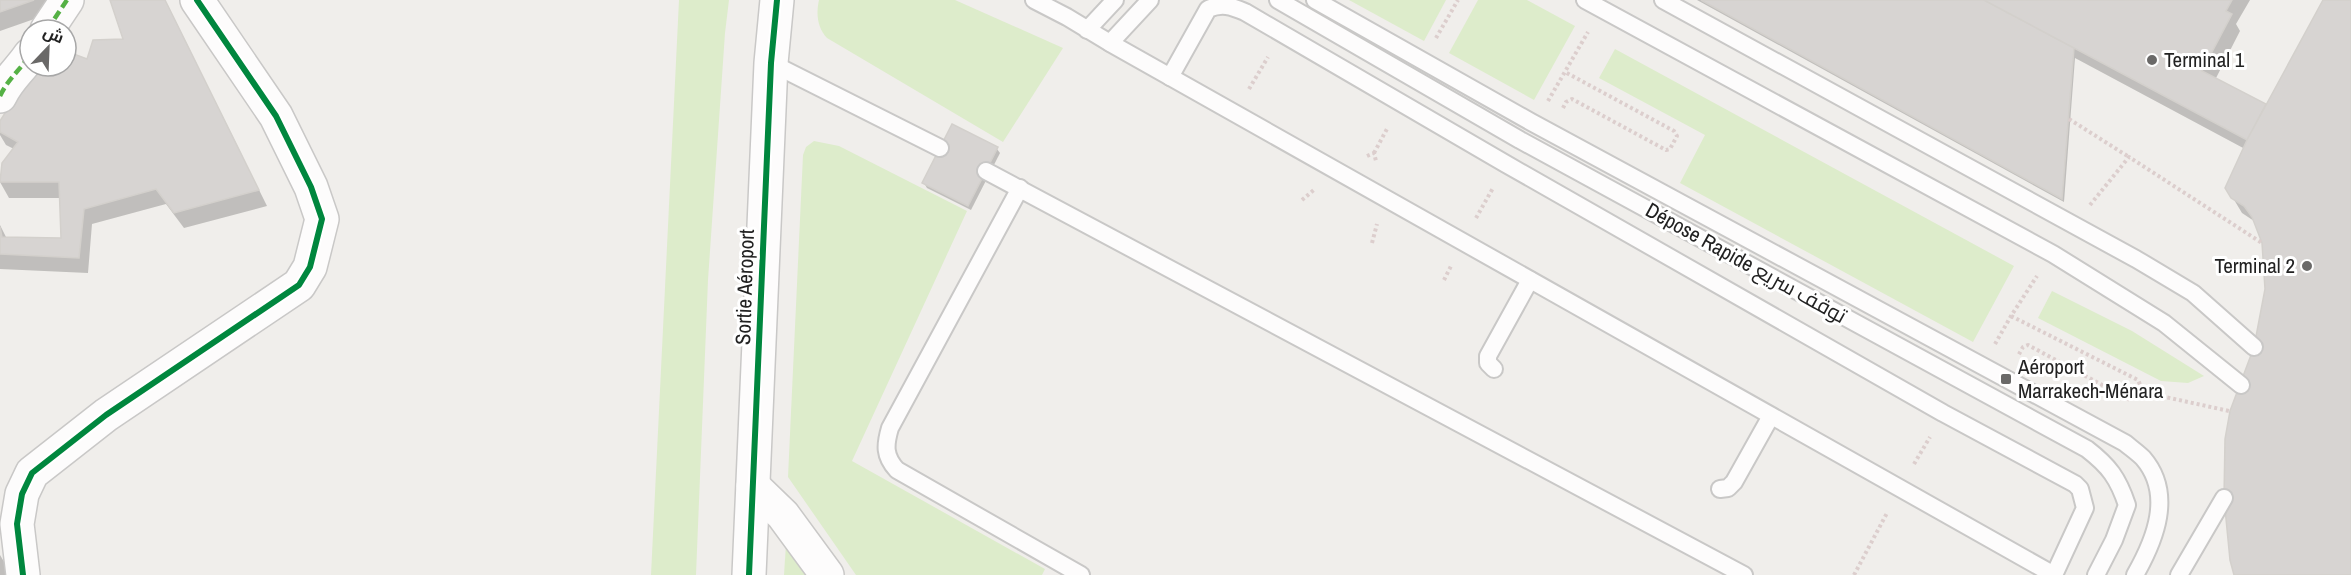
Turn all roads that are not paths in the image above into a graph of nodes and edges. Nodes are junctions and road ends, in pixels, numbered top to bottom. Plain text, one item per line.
1 (67, 0) edge
2 (197, 0) edge
3 (777, 0) edge
4 (1034, 0) edge
5 (1114, 0) edge
6 (1150, 0) edge
7 (1278, 0) edge
8 (1315, 0) edge
9 (1585, 0) edge
10 (1663, 0) edge
11 (55, 18) edge
12 (1087, 30) junction
13 (1110, 43) junction
14 (771, 63) junction
15 (18, 71) edge
16 (1170, 76) junction
17 (0, 96) edge
18 (940, 148) dead end
19 (986, 171) dead end
20 (1020, 188) junction
21 (1530, 280) junction
22 (2254, 347) dead end
23 (1494, 369) dead end
24 (2241, 386) dead end
25 (1772, 416) junction
26 (753, 486) junction
27 (1720, 489) dead end
28 (2224, 498) dead end
29 (23, 575) edge
30 (749, 575) edge
31 (827, 575) edge
32 (1081, 575) edge
33 (1744, 575) edge
34 (2054, 575) edge
35 (2096, 575) edge
36 (2135, 575) edge
37 (2179, 575) edge

1 - 11 street
2 - 29 street
3 - 14 street, Sortie Aéroport
4 - 12 lane
5 - 12 lane
6 - 13 lane
7 - 35 lane, Dépose Rapide توقف سريع
8 - 36 lane
9 - 24 lane
10 - 22 lane
12 - 13 lane
13 - 16 lane
14 - 18 lane
14 - 26 street, Sortie Aéroport
15 - 17 street
16 - 21 lane
16 - 34 lane
19 - 20 lane
20 - 32 lane
20 - 33 lane
21 - 23 lane
21 - 25 lane
25 - 27 lane
25 - 34 lane
26 - 30 street, Sortie Aéroport
26 - 31 street
28 - 37 lane

